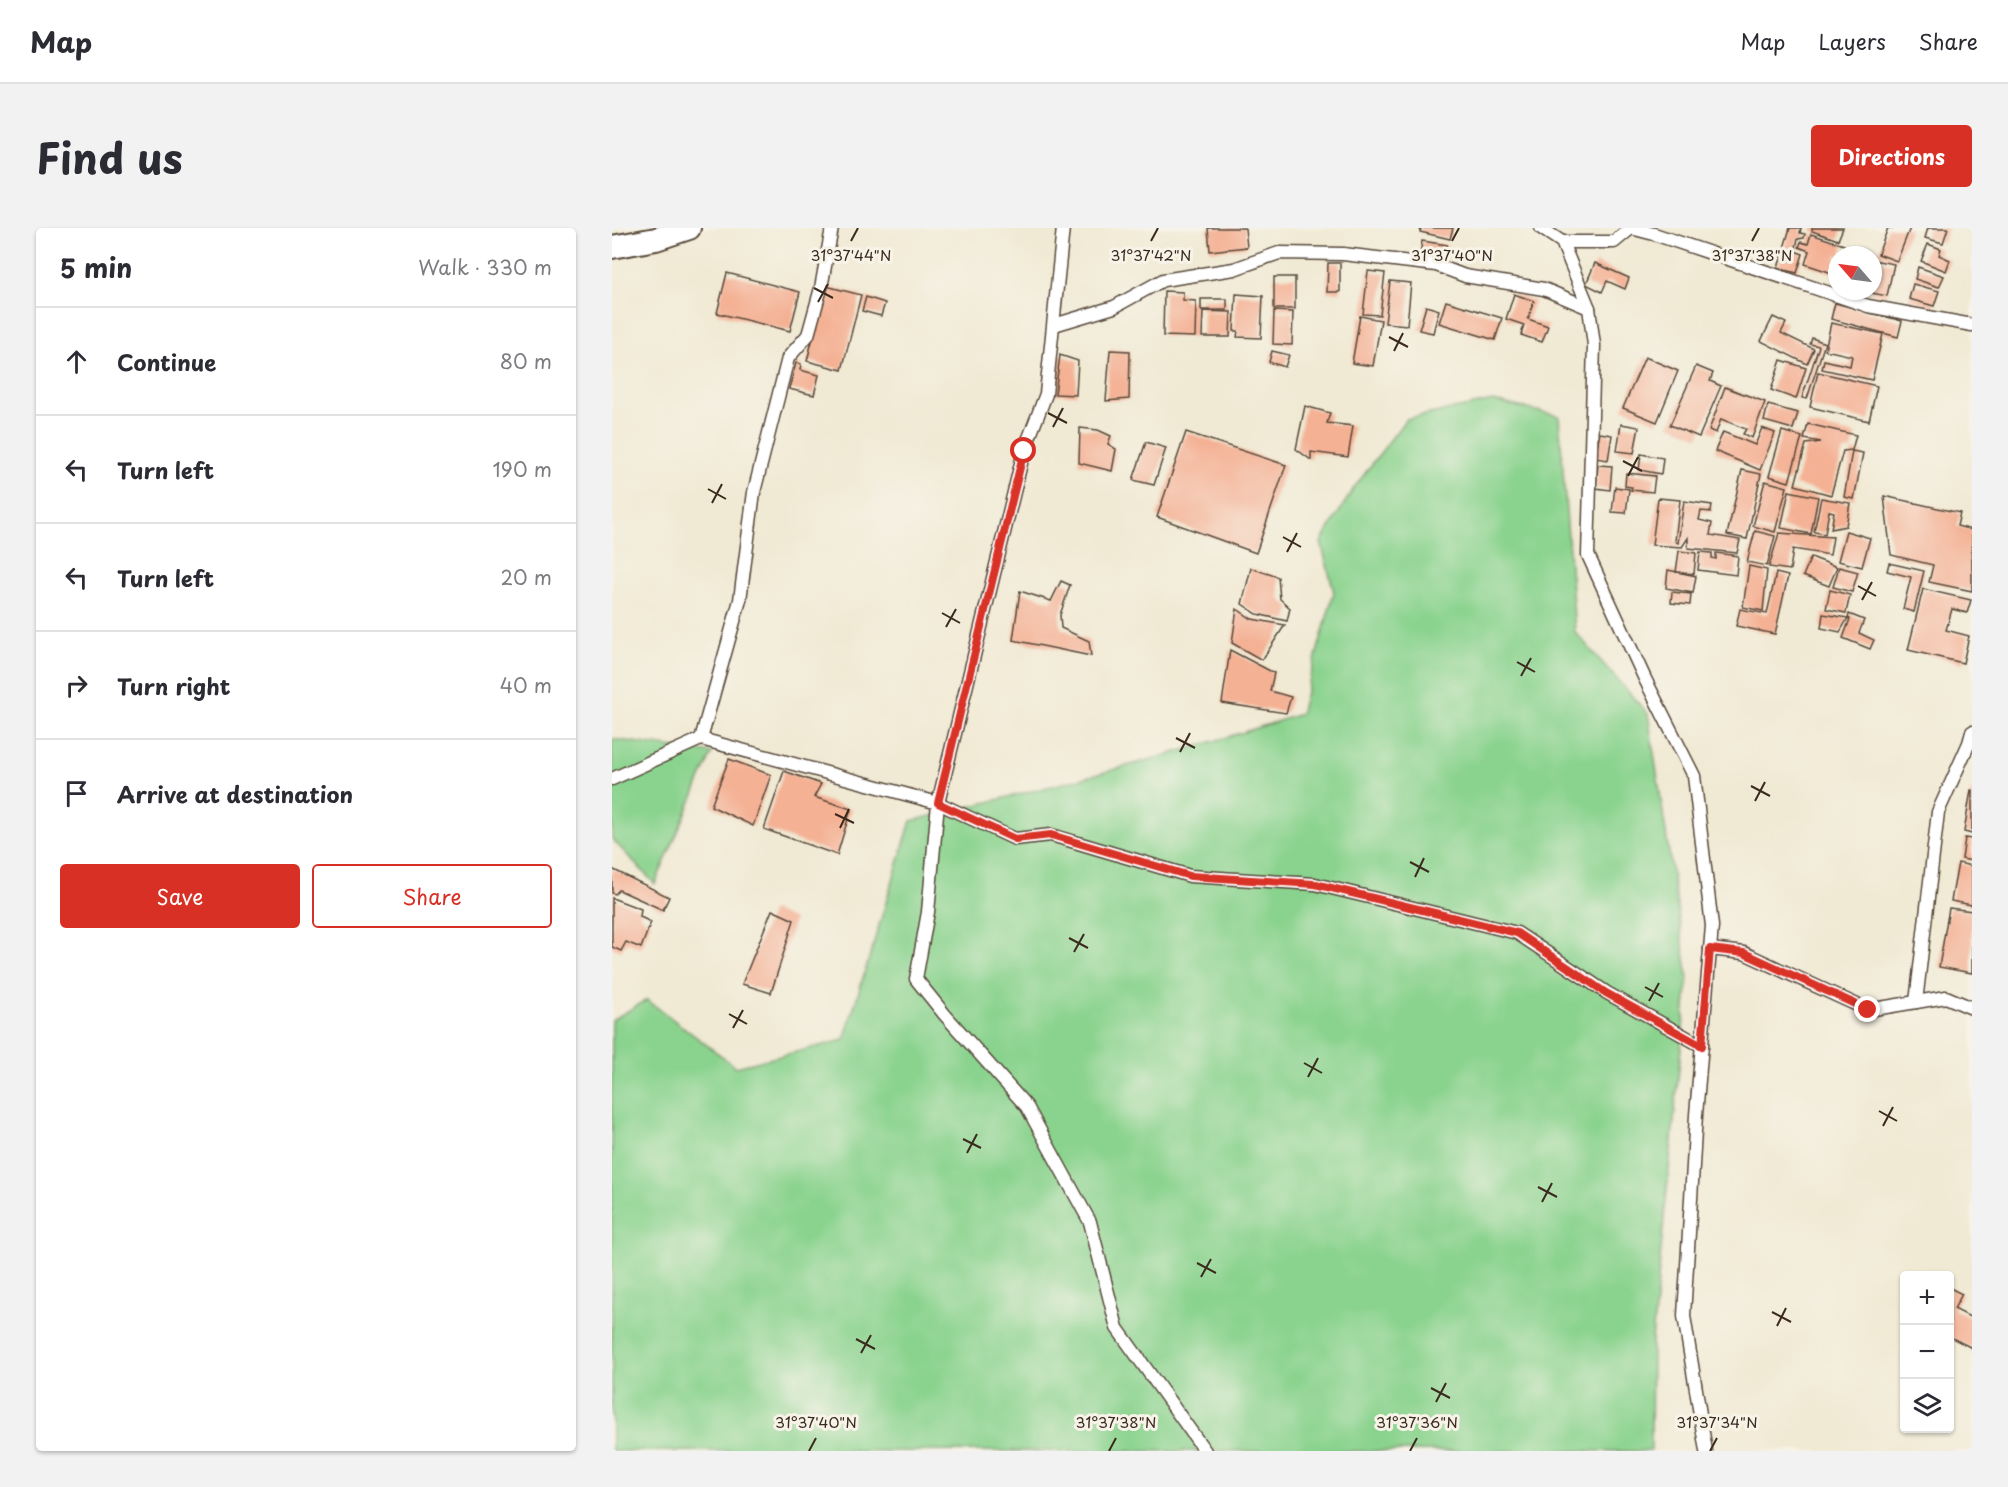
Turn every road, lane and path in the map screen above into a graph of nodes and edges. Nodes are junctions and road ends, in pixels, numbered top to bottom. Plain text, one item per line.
1 (689, 228) edge
2 (832, 228) edge
3 (1063, 228) edge
4 (1541, 228) edge
5 (1562, 242) junction
6 (612, 248) edge
7 (1589, 308) junction
8 (1054, 324) junction
9 (1972, 325) edge
10 (1972, 732) edge
11 (701, 740) junction
12 (612, 780) edge
13 (938, 803) junction
14 (1710, 949) junction
15 (1916, 1002) junction
16 (1972, 1008) edge
17 (1702, 1046) junction
18 (1205, 1451) edge
19 (1706, 1451) edge

1 - 6 street
2 - 11 lane
3 - 8 lane
4 - 5 lane
5 - 7 lane
5 - 9 lane
7 - 8 lane
7 - 14 lane
8 - 13 lane
10 - 15 lane
11 - 12 lane
11 - 13 lane
13 - 17 lane
13 - 18 lane
14 - 15 lane
14 - 17 lane
15 - 16 lane
17 - 19 lane

